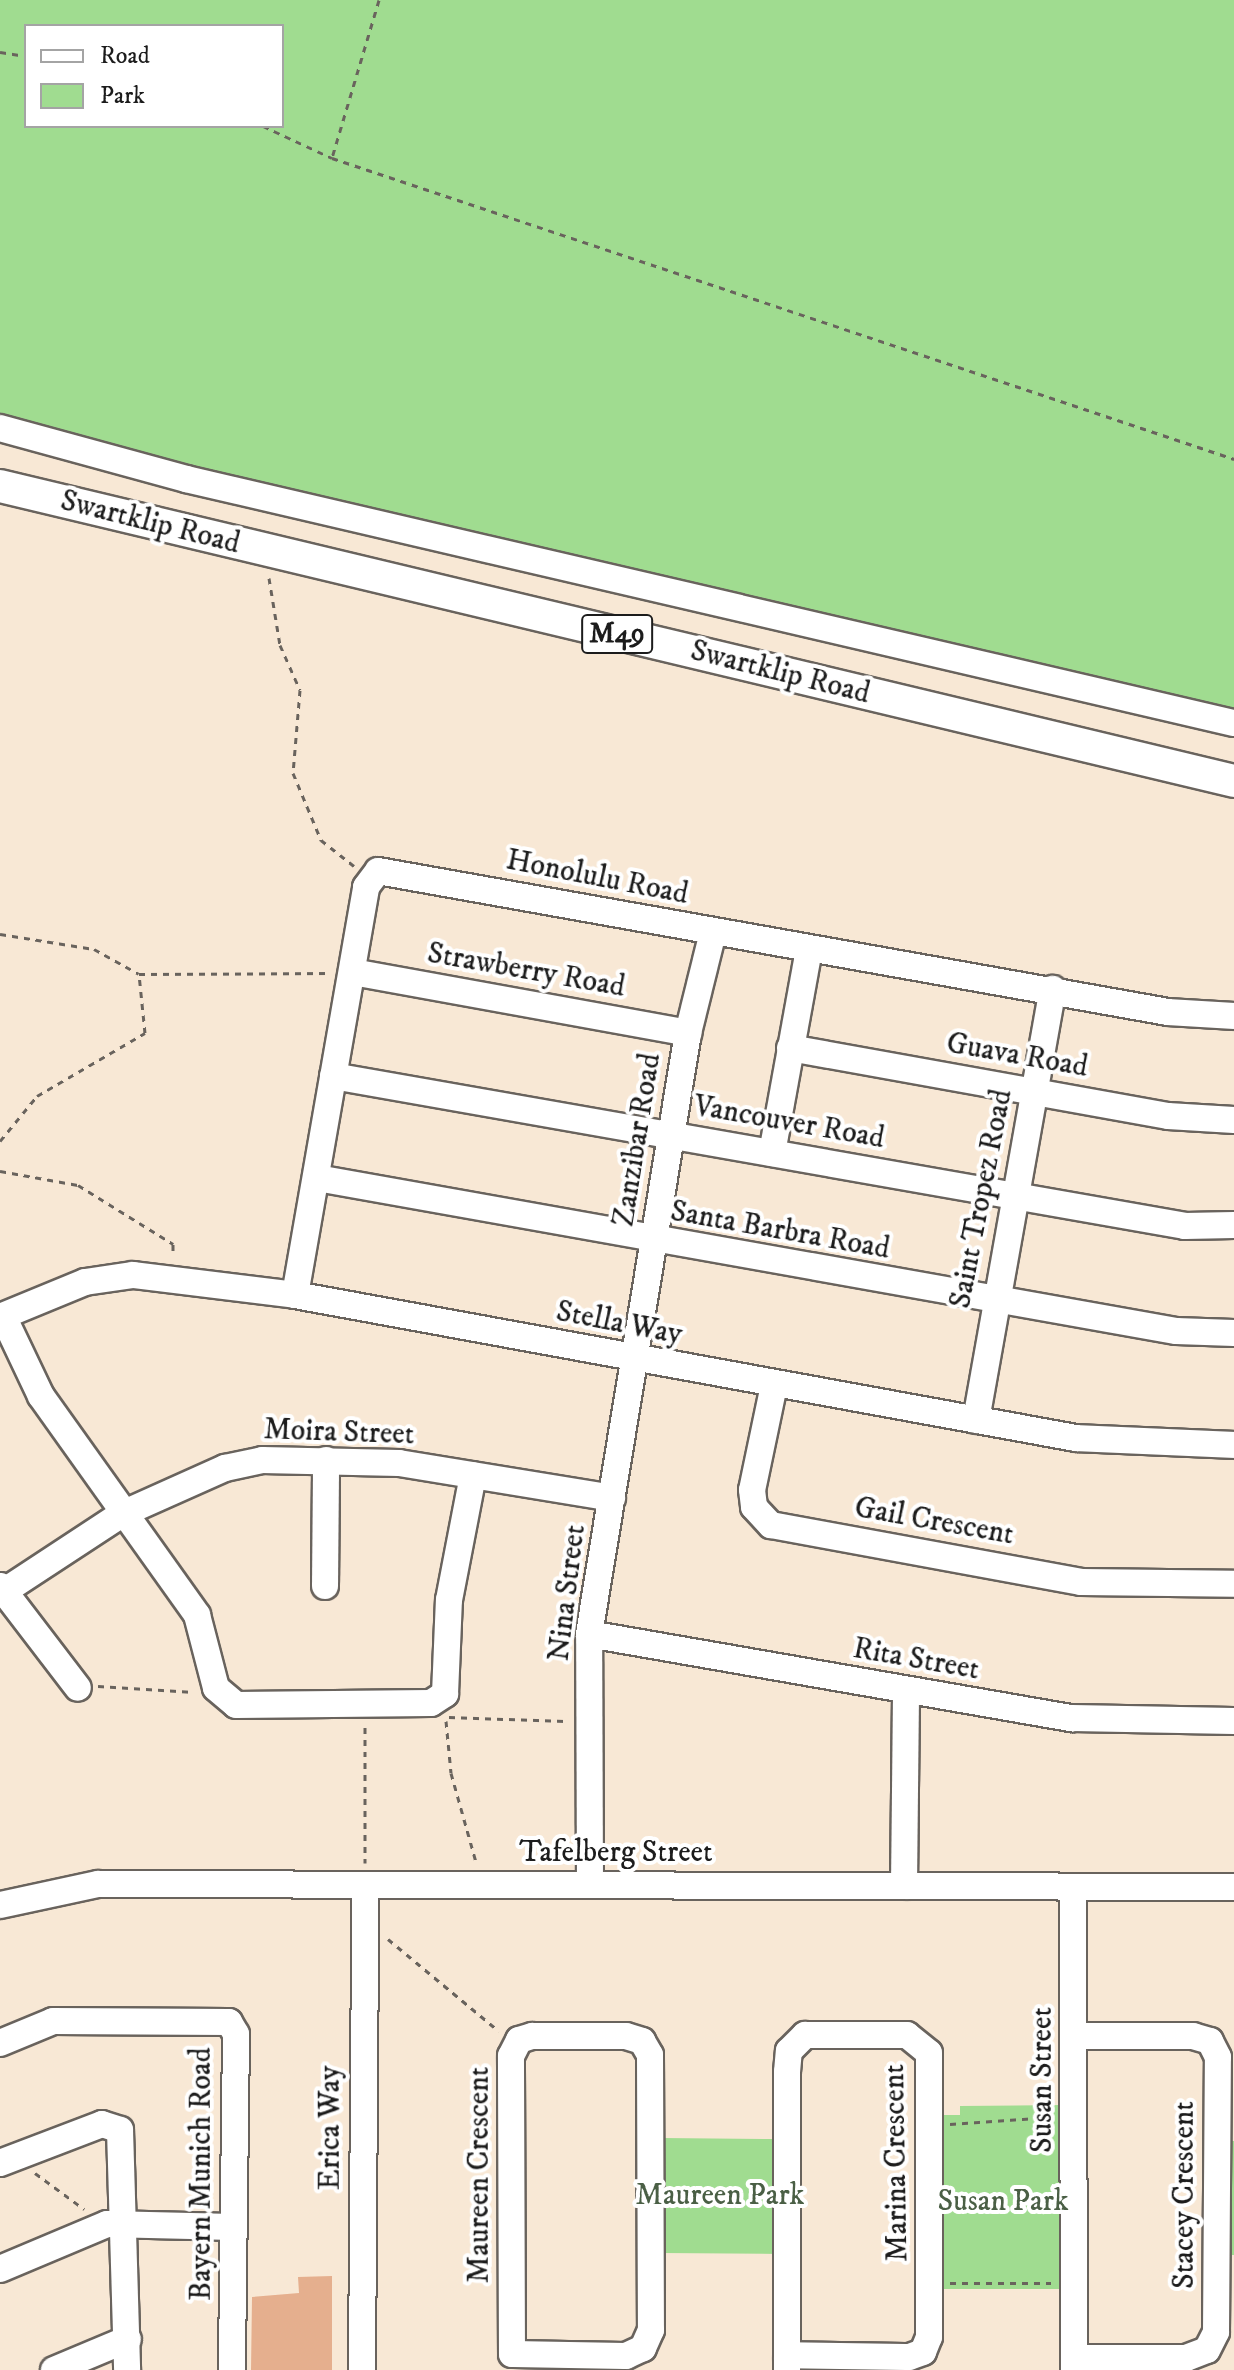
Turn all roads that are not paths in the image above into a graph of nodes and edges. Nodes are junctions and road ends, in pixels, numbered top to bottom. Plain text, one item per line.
1 (0, 428) edge
2 (0, 486) edge
3 (1234, 723) edge
4 (1234, 781) edge
5 (713, 932) junction
6 (809, 949) junction
7 (353, 972) junction
8 (1053, 989) junction
9 (1234, 1016) edge
10 (688, 1033) junction
11 (790, 1048) junction
12 (333, 1076) junction
13 (1034, 1092) junction
14 (1234, 1120) edge
15 (671, 1135) junction
16 (772, 1153) junction
17 (317, 1178) junction
18 (1015, 1195) junction
19 (1234, 1225) edge
20 (654, 1242) junction
21 (295, 1295) junction
22 (994, 1300) junction
23 (1, 1316) edge
24 (1234, 1333) edge
25 (635, 1360) junction
26 (774, 1385) junction
27 (976, 1420) junction
28 (1234, 1445) edge
29 (326, 1460) junction
30 (473, 1475) junction
31 (612, 1498) junction
32 (122, 1514) junction
33 (1234, 1584) edge
34 (325, 1586) dead end
35 (1, 1590) edge
36 (589, 1634) junction
37 (78, 1688) road end
38 (906, 1691) junction
39 (1234, 1721) edge
40 (365, 1878) junction
41 (590, 1885) junction
42 (904, 1886) junction
43 (1073, 1887) junction
44 (1234, 1887) edge
45 (0, 1905) edge
46 (1076, 2036) junction
47 (0, 2043) edge
48 (7, 2160) edge
49 (114, 2225) junction
50 (233, 2227) junction
51 (0, 2269) edge
52 (128, 2339) junction
53 (512, 2362) edge
54 (787, 2363) edge
55 (1074, 2364) edge
56 (54, 2370) edge
57 (127, 2370) edge
58 (232, 2370) edge
59 (362, 2370) edge

1 - 3 street
2 - 4 main road, Swartklip Road / M49
5 - 6 street, Honolulu Road
5 - 7 street, Honolulu Road
5 - 10 street, Zanzibar Road
6 - 8 street, Honolulu Road
6 - 11 street
7 - 10 street, Strawberry Road
7 - 12 street
8 - 9 street, Honolulu Road
8 - 13 street, Saint Tropez Road
10 - 15 street, Zanzibar Road
11 - 13 street, Guava Road
11 - 16 street
12 - 15 street, Vancouver Road
12 - 17 street
13 - 14 street, Guava Road
13 - 18 street, Saint Tropez Road
15 - 16 street, Vancouver Road
15 - 20 street, Zanzibar Road
16 - 18 street, Vancouver Road
17 - 20 street, Santa Barbra Road
17 - 21 street
18 - 19 street, Vancouver Road
18 - 22 street, Saint Tropez Road
20 - 22 street, Santa Barbra Road
20 - 25 street, Zanzibar Road
21 - 23 street, Stella Way
21 - 25 street, Stella Way
22 - 24 street, Santa Barbra Road
22 - 27 street, Saint Tropez Road
23 - 32 street
25 - 26 street, Stella Way
25 - 31 street, Nina Street
26 - 27 street, Stella Way
26 - 33 street, Gail Crescent
27 - 28 street, Stella Way
29 - 30 street, Moira Street
29 - 32 street, Moira Street
29 - 34 street
30 - 31 street, Moira Street
30 - 32 street
31 - 36 street, Nina Street
32 - 35 street, Moira Street
35 - 37 street
36 - 38 street, Rita Street
36 - 41 street, Nina Street
38 - 39 street, Rita Street
38 - 42 street
40 - 41 street, Tafelberg Street
40 - 45 street, Tafelberg Street
40 - 59 street, Erica Way
41 - 42 street, Tafelberg Street
42 - 43 street, Tafelberg Street
43 - 44 street, Tafelberg Street
43 - 46 street, Susan Street
46 - 55 street, Susan Street
46 - 55 street, Stacey Crescent
47 - 50 street, Bayern Munich Road
48 - 49 street
49 - 50 street
49 - 51 street
49 - 52 street
50 - 58 street, Bayern Munich Road
52 - 56 street
52 - 57 street
53 - 53 street, Maureen Crescent
54 - 54 street, Marina Crescent

